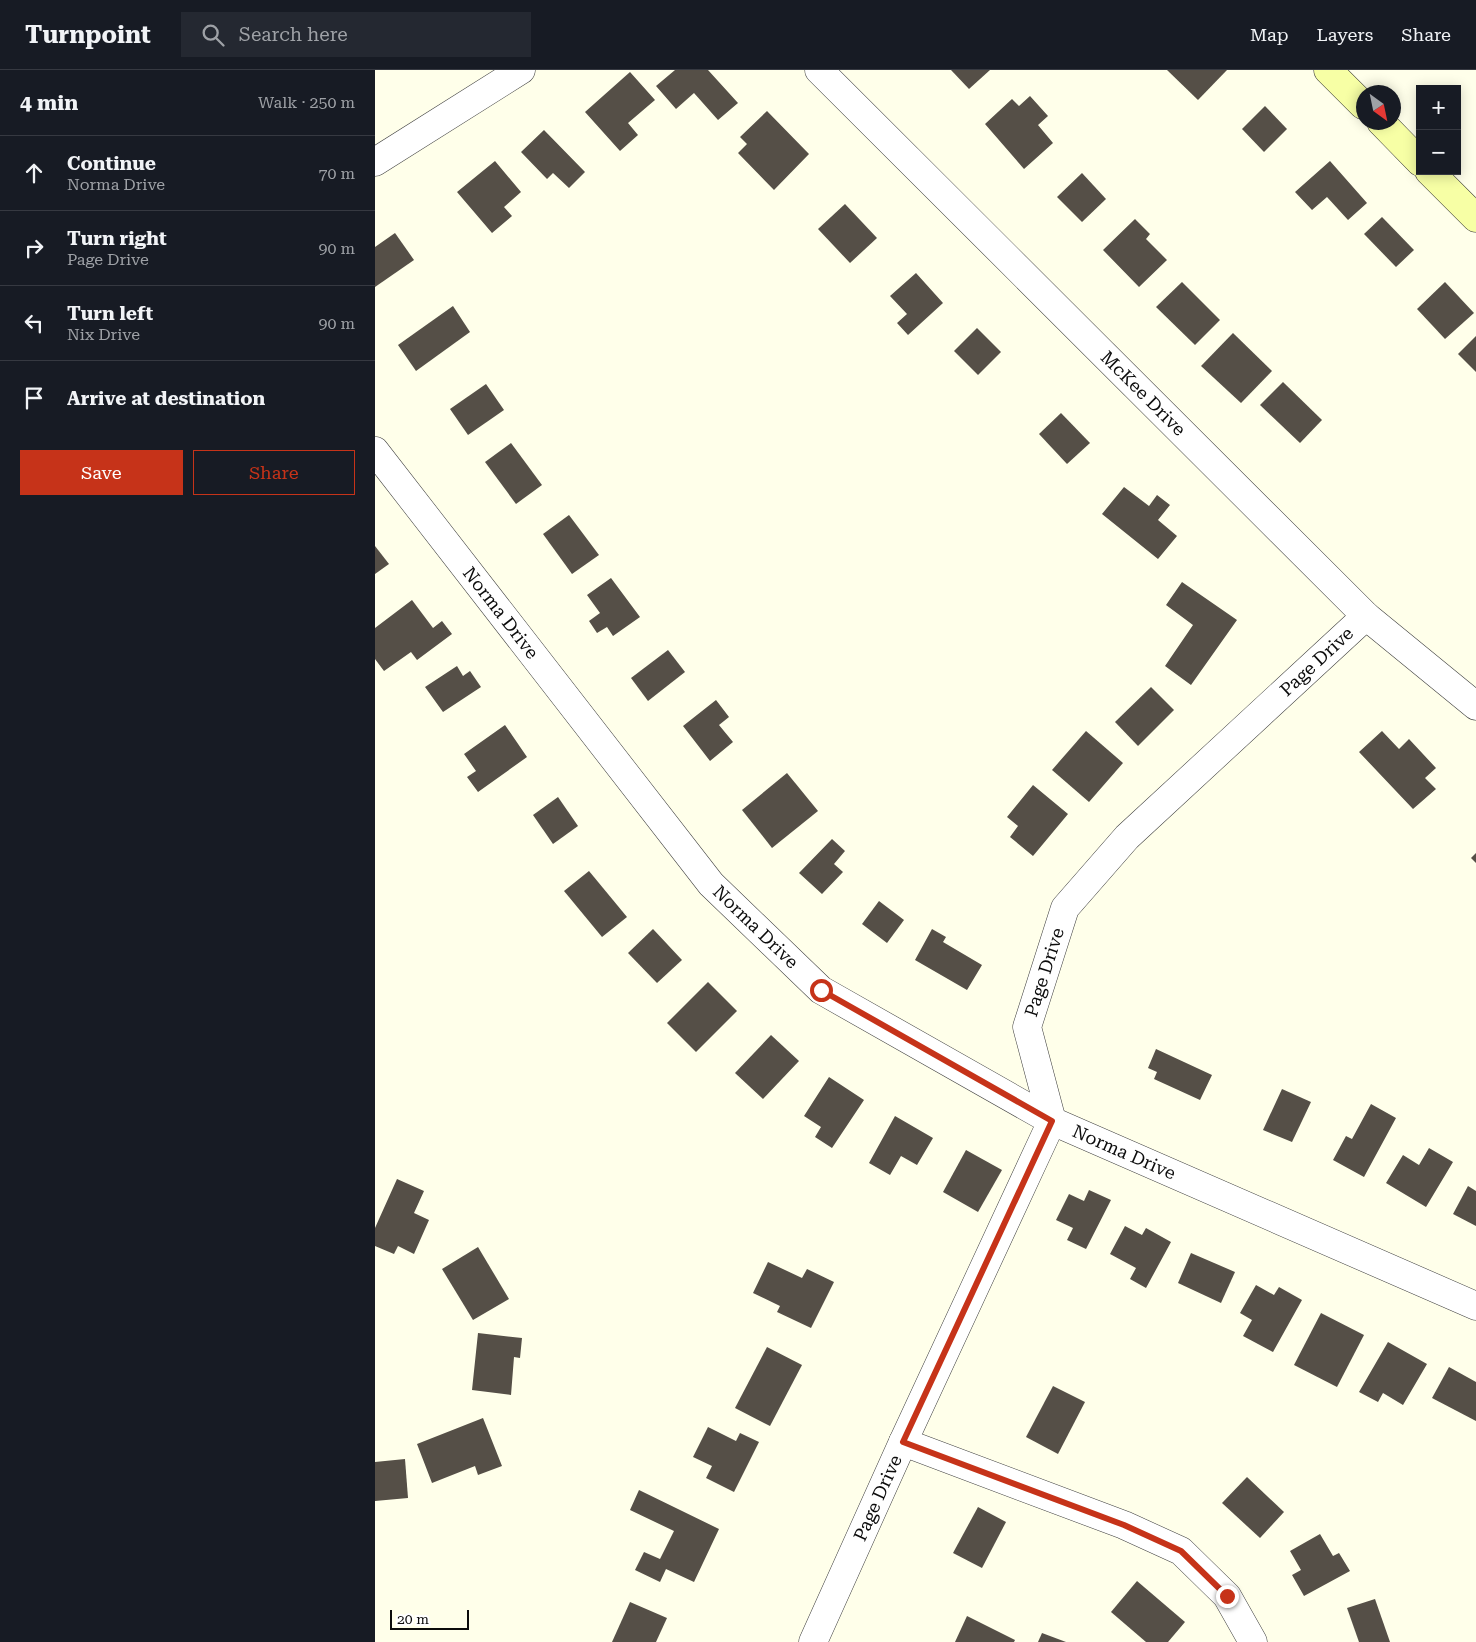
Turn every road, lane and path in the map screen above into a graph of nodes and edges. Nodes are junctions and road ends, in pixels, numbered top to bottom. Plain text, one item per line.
1 (521, 70) edge
2 (819, 70) edge
3 (1328, 70) edge
4 (1356, 98) edge
5 (1389, 130) edge
6 (1416, 158) edge
7 (375, 162) edge
8 (1433, 175) edge
9 (1476, 218) edge
10 (375, 451) edge
11 (1366, 616) junction
12 (1476, 706) edge
13 (1052, 1121) junction
14 (1476, 1306) edge
15 (903, 1442) junction
16 (813, 1642) edge
17 (1253, 1642) edge

1 - 7 street
2 - 11 street, McKee Drive
3 - 4 street
5 - 6 street
8 - 9 street
10 - 13 street, Norma Drive
11 - 12 street, McKee Drive
11 - 13 street, Page Drive
13 - 14 street, Norma Drive
13 - 15 street, Page Drive
15 - 16 street, Page Drive
15 - 17 street

